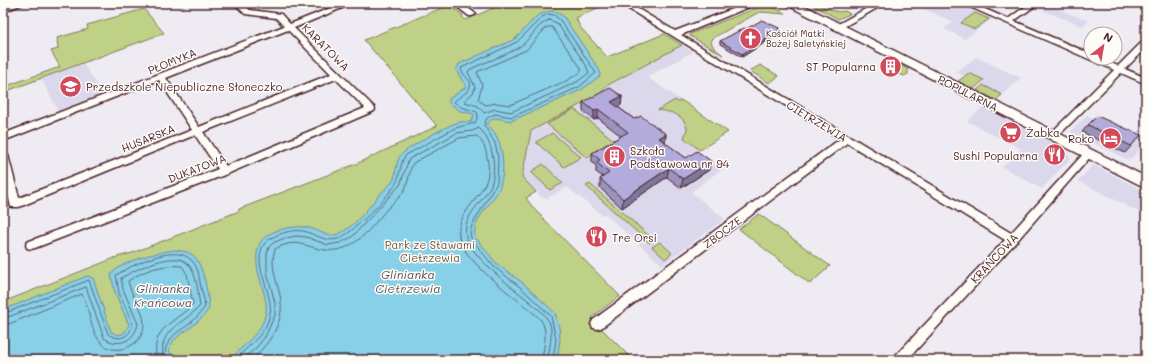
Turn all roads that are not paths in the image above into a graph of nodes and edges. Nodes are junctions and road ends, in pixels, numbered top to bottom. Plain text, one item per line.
1 (20, 3) edge
2 (238, 3) edge
3 (350, 3) edge
4 (456, 3) edge
5 (623, 3) edge
6 (755, 3) edge
7 (791, 3) edge
8 (882, 3) edge
9 (965, 3) edge
10 (1035, 3) edge
11 (3, 10) edge
12 (472, 14) dead end
13 (1008, 22) junction
14 (289, 26) junction
15 (837, 27) junction
16 (675, 34) junction
17 (1146, 44) edge
18 (1083, 54) edge
19 (1112, 66) edge
20 (1119, 69) junction
21 (337, 75) junction
22 (161, 77) junction
23 (1146, 81) edge
24 (371, 109) joint
25 (198, 131) junction
26 (1053, 136) junction
27 (3, 138) edge
28 (846, 139) junction
29 (1088, 154) junction
30 (3, 155) edge
31 (224, 171) junction
32 (1146, 183) edge
33 (1012, 239) junction
34 (31, 245) dead end
35 (597, 324) dead end
36 (899, 360) edge

1 - 11 street
2 - 14 street, KARATOWA
3 - 14 street, PŁOMYKA
4 - 12 street
5 - 16 street, CIETRZEWIA
6 - 16 street
7 - 15 street, POPULARNA
8 - 15 street
9 - 13 street
10 - 13 street
13 - 18 street
14 - 21 street, KARATOWA
14 - 22 street, PŁOMYKA
15 - 26 street, POPULARNA
16 - 28 street, CIETRZEWIA
17 - 20 street
19 - 20 street
20 - 23 street
20 - 26 street
21 - 24 street, KARATOWA
21 - 25 street, HUSARSKA
22 - 25 street
22 - 27 street, PŁOMYKA
24 - 31 street, DUKATOWA
25 - 30 street, HUSARSKA
25 - 31 street
26 - 29 street, POPULARNA
28 - 33 street, CIETRZEWIA
28 - 35 street, ZBOCZE
29 - 32 street, POPULARNA
29 - 33 street, KRAŃCOWA
31 - 34 street, DUKATOWA
33 - 36 street, KRAŃCOWA

